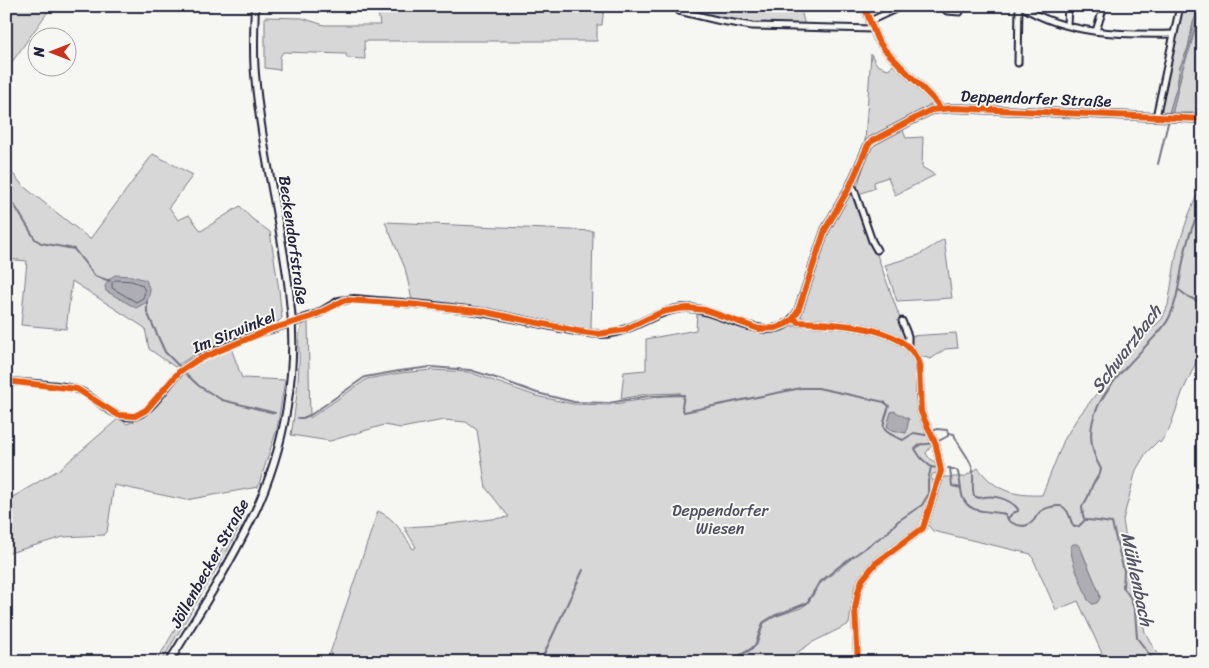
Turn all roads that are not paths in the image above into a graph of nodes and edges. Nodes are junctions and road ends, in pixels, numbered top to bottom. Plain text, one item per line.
1 (255, 6) edge
2 (864, 6) edge
3 (902, 6) edge
4 (942, 6) edge
5 (1020, 6) edge
6 (1068, 6) edge
7 (1104, 6) edge
8 (1180, 6) edge
9 (679, 11) dead end
10 (960, 12) dead end
11 (870, 21) junction
12 (1067, 25) junction
13 (873, 29) junction
14 (1096, 31) junction
15 (1174, 34) junction
16 (1018, 63) dead end
17 (940, 109) junction
18 (1156, 117) junction
19 (1203, 119) edge
20 (850, 186) junction
21 (877, 250) dead end
22 (793, 319) junction
23 (902, 321) dead end
24 (292, 323) junction
25 (908, 346) junction
26 (6, 381) edge
27 (270, 475) joint
28 (169, 662) edge
29 (858, 662) edge

1 - 24 street, Beckendorfstraße
2 - 11 street
3 - 11 street
4 - 10 street
5 - 12 street
5 - 16 street
6 - 12 street
7 - 14 street
8 - 15 street
9 - 13 street
11 - 13 street
12 - 14 street
13 - 17 street
14 - 15 street
15 - 18 street
17 - 18 street, Deppendorfer Straße
17 - 20 street, Deppendorfer Straße
18 - 19 street, Deppendorfer Straße
20 - 21 street
20 - 22 street, Deppendorfer Straße
22 - 24 street
22 - 25 street
23 - 25 street
24 - 26 street, Im Sirwinkel
24 - 27 street, Beckendorfstraße
25 - 29 street
27 - 28 street, Jöllenbecker Straße

